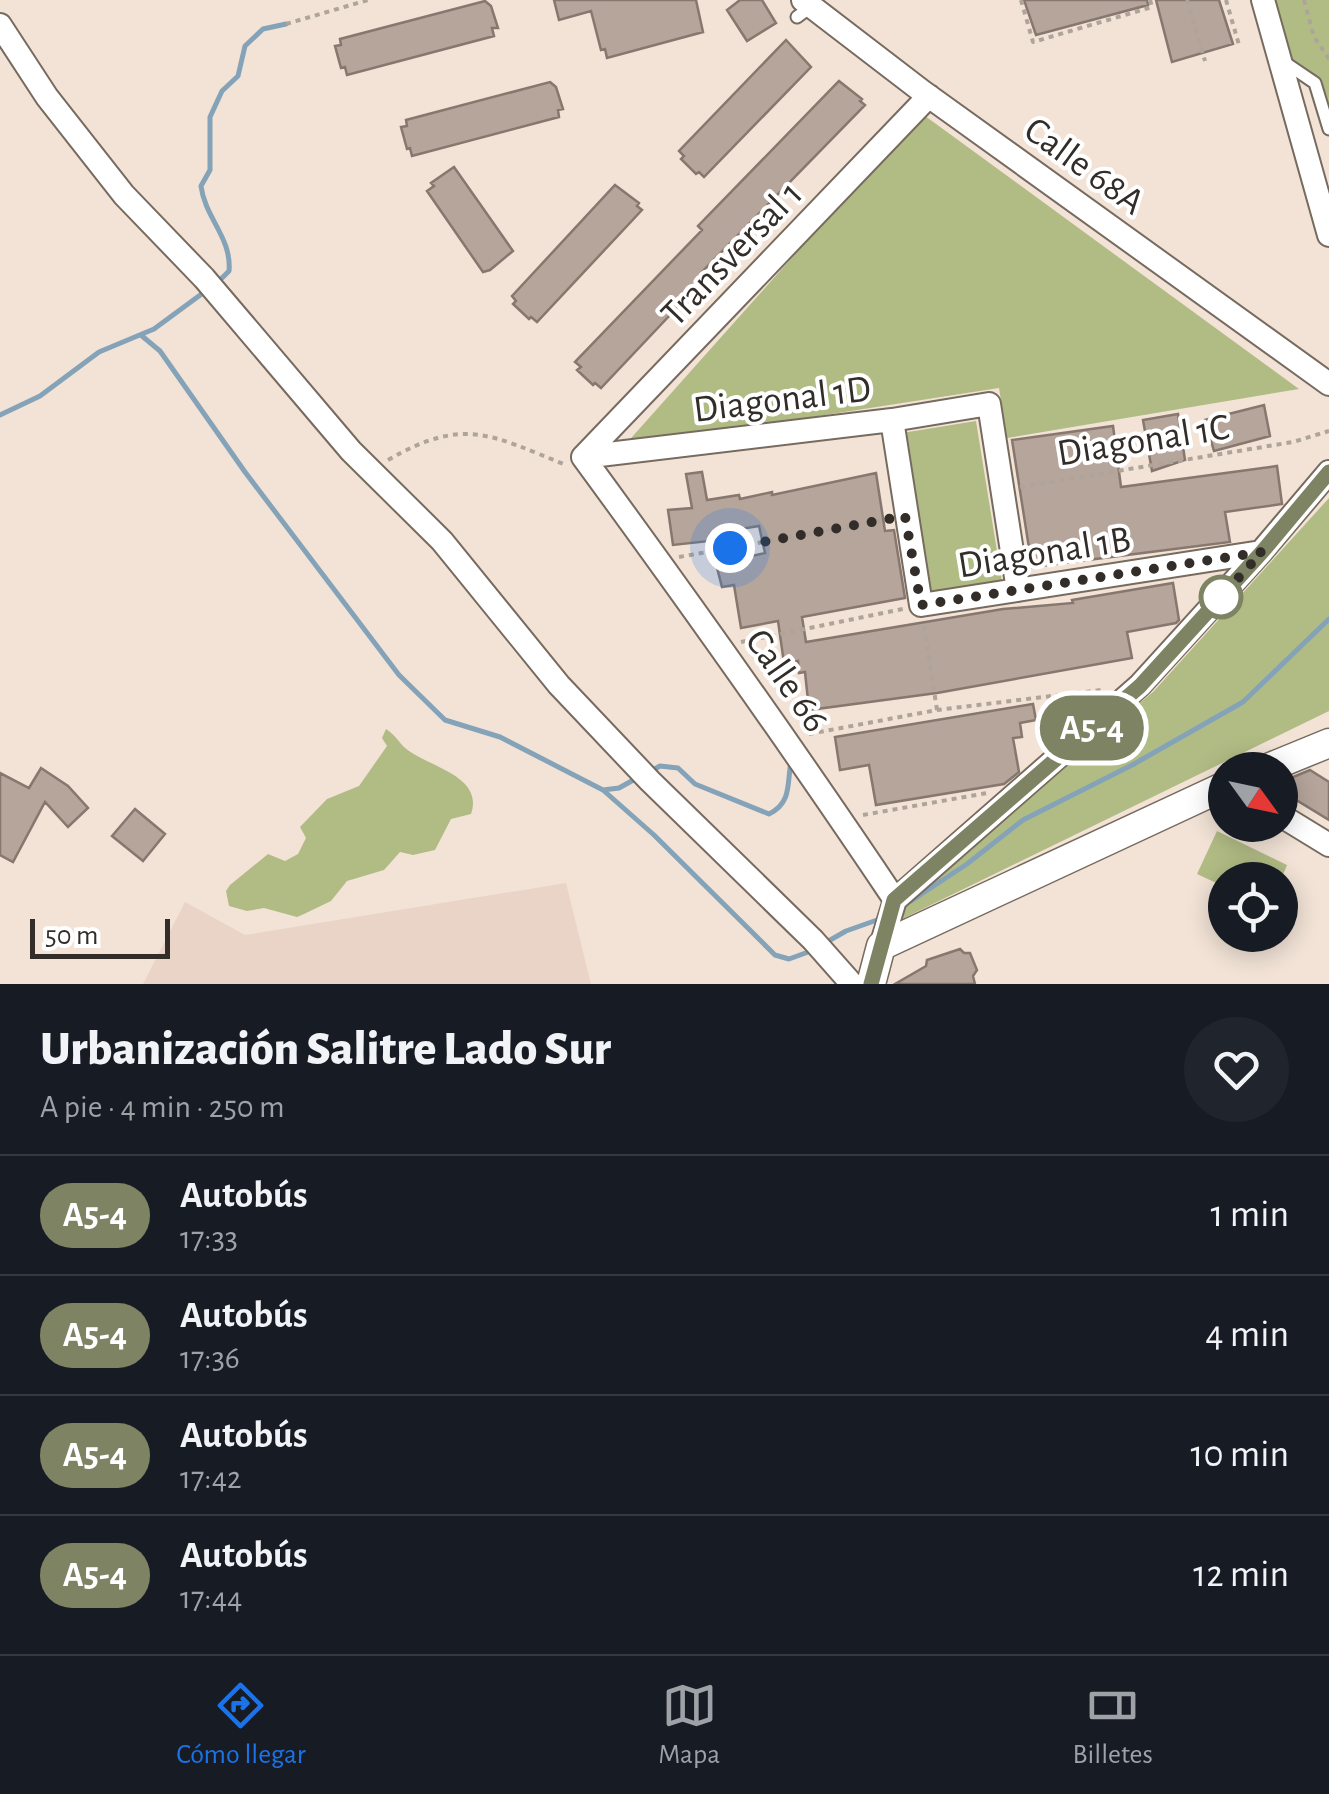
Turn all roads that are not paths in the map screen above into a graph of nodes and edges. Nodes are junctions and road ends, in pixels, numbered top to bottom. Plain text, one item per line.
1 (1264, 0) edge
2 (803, 8) edge
3 (0, 26) edge
4 (1280, 60) junction
5 (929, 96) junction
6 (1329, 129) edge
7 (1329, 235) edge
8 (1329, 384) edge
9 (892, 420) junction
10 (589, 465) junction
11 (1329, 472) edge
12 (1262, 552) junction
13 (1018, 590) junction
14 (1329, 743) edge
15 (1298, 756) edge
16 (1208, 794) edge
17 (1298, 826) edge
18 (1329, 845) edge
19 (894, 900) junction
20 (881, 946) junction
21 (852, 984) edge
22 (871, 984) edge

1 - 4 street
2 - 5 street, Calle 68A
3 - 21 street
4 - 6 lane
4 - 7 street
5 - 8 street, Calle 68A
5 - 10 street, Transversal 1
9 - 10 street, Diagonal 1D
9 - 13 street, Diagonal 1B
9 - 13 street, Diagonal 1D
10 - 19 street, Calle 66
11 - 12 street
12 - 13 street, Diagonal 1B
12 - 19 street
14 - 15 street
16 - 20 street
17 - 18 street
19 - 20 street
20 - 22 street

